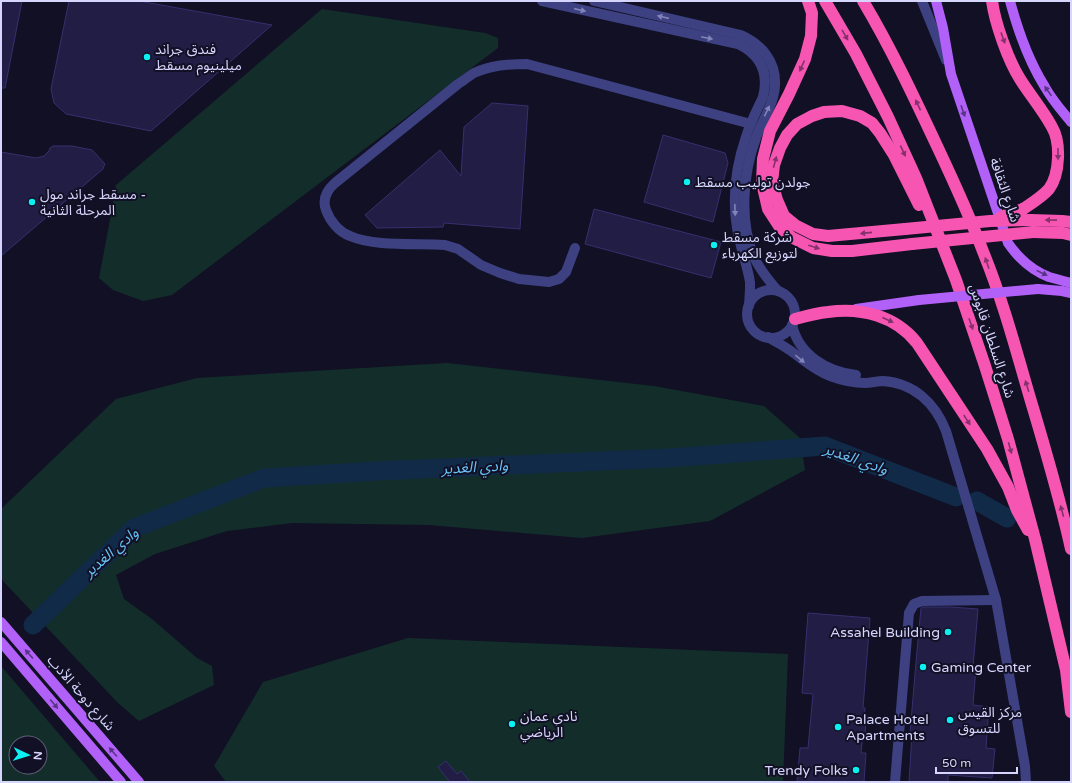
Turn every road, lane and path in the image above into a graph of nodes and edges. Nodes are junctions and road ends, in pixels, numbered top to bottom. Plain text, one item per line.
1 (542, 1) edge
2 (594, 1) edge
3 (808, 1) edge
4 (825, 1) edge
5 (863, 1) edge
6 (922, 1) edge
7 (936, 1) edge
8 (992, 1) edge
9 (1010, 1) edge
10 (951, 74) junction
11 (1071, 122) edge
12 (751, 124) junction
13 (990, 221) junction
14 (1071, 222) edge
15 (1032, 226) junction
16 (1071, 235) edge
17 (575, 248) dead end
18 (956, 280) junction
19 (1071, 283) edge
20 (778, 291) junction
21 (1071, 293) edge
22 (749, 306) junction
23 (842, 311) junction
24 (794, 322) junction
25 (768, 337) junction
26 (875, 381) junction
27 (1035, 539) junction
28 (1071, 549) edge
29 (996, 600) junction
30 (1, 622) edge
31 (1, 642) edge
32 (1071, 712) edge
33 (110, 770) junction
34 (113, 782) edge
35 (121, 782) edge
36 (139, 782) edge
37 (896, 782) edge
38 (1026, 782) edge

1 -> 12 street
20 -> 2 street
3 -> 15 highway, bridge
4 -> 18 highway, شارع السلطان قابوس
28 -> 5 highway, شارع السلطان قابوس
6 - 10 street
7 - 10 main road, شارع الثقافة
8 -> 13 highway, bridge
11 -> 9 main road
10 -> 19 main road, شارع الثقافة
12 - 17 street
12 -> 22 street
13 - 15 highway, bridge
13 -> 18 highway, bridge
14 -> 15 highway
15 - 16 highway
18 -> 27 highway, شارع السلطان قابوس
20 - 22 street
20 - 24 street
21 - 23 main road, bridge
22 - 25 street
23 - 24 highway
23 -> 27 highway
24 - 25 street
24 - 26 street
25 -> 26 street
26 - 29 street
27 - 32 highway, شارع السلطان قابوس
29 - 37 street
29 - 38 street
36 -> 30 main road, شارع دوحة الأدب
31 -> 33 main road, شارع دوحة الأدب
33 - 34 main road
33 - 35 main road, شارع دوحة الأدب

